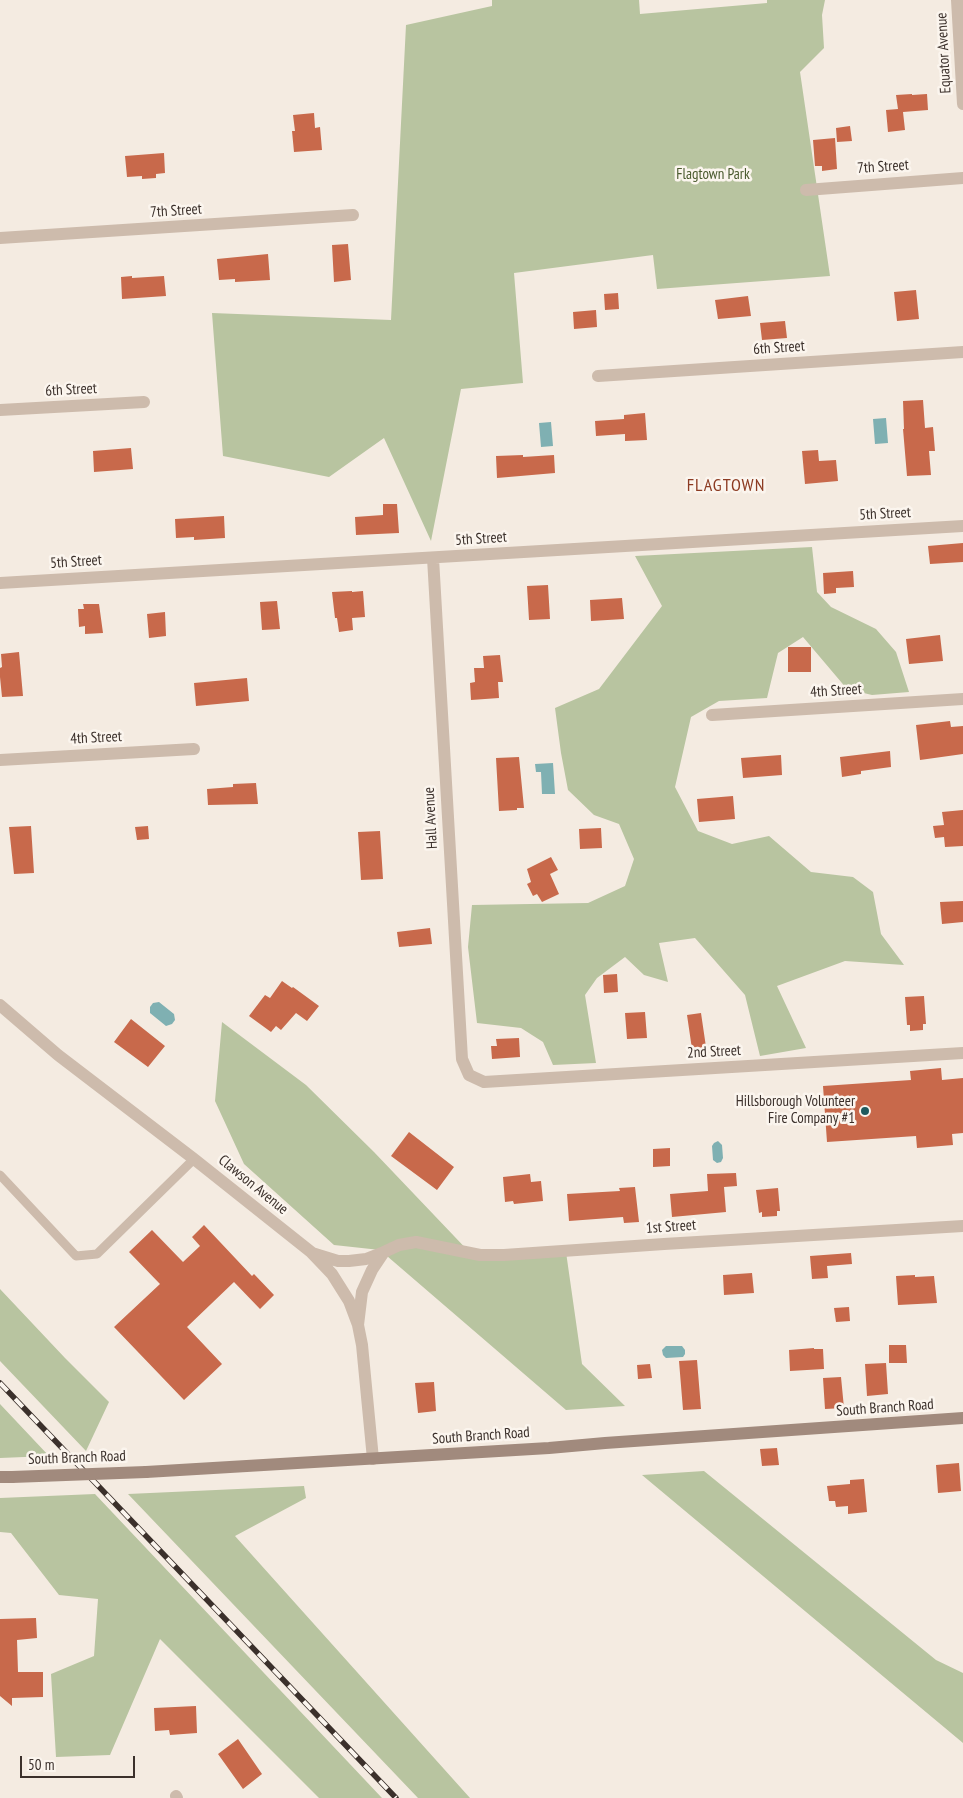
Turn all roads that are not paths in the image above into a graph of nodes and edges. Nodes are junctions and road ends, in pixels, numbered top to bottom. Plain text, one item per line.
1 (957, 0) edge
2 (963, 104) edge
3 (963, 178) edge
4 (806, 190) dead end
5 (353, 215) dead end
6 (0, 238) edge
7 (963, 352) edge
8 (598, 376) dead end
9 (144, 402) dead end
10 (0, 410) edge
11 (963, 526) edge
12 (433, 558) junction
13 (0, 583) edge
14 (963, 699) edge
15 (712, 715) dead end
16 (194, 749) dead end
17 (0, 760) edge
18 (0, 1005) edge
19 (963, 1053) edge
20 (469, 1075) joint
21 (194, 1159) junction
22 (0, 1175) edge
23 (963, 1226) edge
24 (311, 1252) junction
25 (384, 1252) junction
26 (358, 1325) junction
27 (963, 1418) edge
28 (373, 1459) junction
29 (6, 1477) edge

1 - 2 street, Equator Avenue
3 - 4 street, 7th Street
5 - 6 street, 7th Street
7 - 8 street, 6th Street
9 - 10 street, 6th Street
11 - 12 street, 5th Street
12 - 13 street, 5th Street
12 - 20 street, Hall Avenue
14 - 15 street, 4th Street
16 - 17 street, 4th Street
18 - 21 street, Clawson Avenue
19 - 20 street, 2nd Street
21 - 22 lane
21 - 24 street, Clawson Avenue
23 - 25 street, 1st Street
24 - 25 street, 1st Street
24 - 26 street, Clawson Avenue
25 - 26 street
26 - 28 street, Clawson Avenue
27 - 28 street, South Branch Road
28 - 29 street, South Branch Road, bridge

